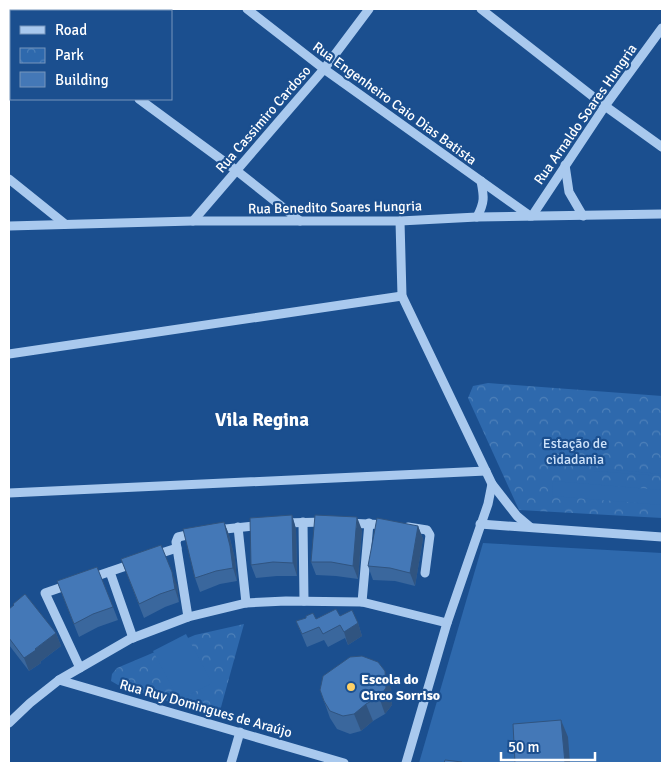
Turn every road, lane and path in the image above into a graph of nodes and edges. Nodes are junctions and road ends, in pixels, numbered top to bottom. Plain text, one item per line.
1 (247, 9) edge
2 (369, 9) edge
3 (482, 9) edge
4 (662, 28) edge
5 (324, 69) junction
6 (140, 100) edge
7 (605, 106) junction
8 (662, 147) edge
9 (565, 165) junction
10 (237, 170) junction
11 (9, 179) edge
12 (481, 181) junction
13 (662, 214) edge
14 (531, 216) junction
15 (583, 216) junction
16 (477, 217) junction
17 (300, 221) junction
18 (400, 221) junction
19 (193, 222) junction
20 (65, 224) junction
21 (9, 226) edge
22 (402, 296) junction
23 (9, 354) edge
24 (486, 471) junction
25 (492, 484) junction
26 (9, 493) edge
27 (303, 522) junction
28 (369, 523) junction
29 (480, 524) junction
30 (238, 527) junction
31 (530, 527) junction
32 (662, 537) edge
33 (177, 548) junction
34 (110, 572) junction
35 (425, 573) dead end
36 (304, 601) junction
37 (362, 602) junction
38 (246, 603) junction
39 (188, 617) junction
40 (447, 623) junction
41 (133, 638) junction
42 (80, 668) junction
43 (59, 680) junction
44 (9, 723) edge
45 (240, 732) junction
46 (231, 763) edge
47 (344, 763) edge
48 (406, 763) edge

1 - 5 street, Rua Engenheiro Caio Dias Batista
2 - 5 street, Rua Cassimiro Cardoso
3 - 7 street
4 - 7 street, Rua Arnaldo Soares Hungria
5 - 10 street, Rua Cassimiro Cardoso
5 - 12 street, Rua Engenheiro Caio Dias Batista
6 - 10 street
7 - 8 street
7 - 9 street, Rua Arnaldo Soares Hungria
9 - 14 street, Rua Arnaldo Soares Hungria
9 - 15 street
10 - 17 street
10 - 19 street, Rua Cassimiro Cardoso
11 - 20 street
12 - 14 street, Rua Engenheiro Caio Dias Batista
12 - 16 street
13 - 15 street, Rua Benedito Soares Hungria
14 - 15 street, Rua Benedito Soares Hungria
14 - 16 street, Rua Benedito Soares Hungria
16 - 18 street, Rua Benedito Soares Hungria
17 - 18 street, Rua Benedito Soares Hungria
17 - 19 street, Rua Benedito Soares Hungria
18 - 22 street
19 - 20 street, Rua Benedito Soares Hungria
20 - 21 street, Rua Benedito Soares Hungria
22 - 23 street
22 - 24 street
24 - 25 street
24 - 26 street
25 - 29 street
25 - 31 street
27 - 28 street
27 - 30 street
27 - 36 street
28 - 35 street
28 - 37 street
29 - 31 street
29 - 40 street
30 - 33 street
30 - 38 street
31 - 32 street
33 - 34 street
33 - 39 street
34 - 41 street
34 - 42 street
36 - 37 street
36 - 38 street
37 - 40 street
38 - 39 street
39 - 41 street
40 - 48 street
41 - 42 street
42 - 43 street
43 - 44 street
43 - 45 street, Rua Ruy Domingues de Araújo
45 - 46 street
45 - 47 street, Rua Ruy Domingues de Araújo

